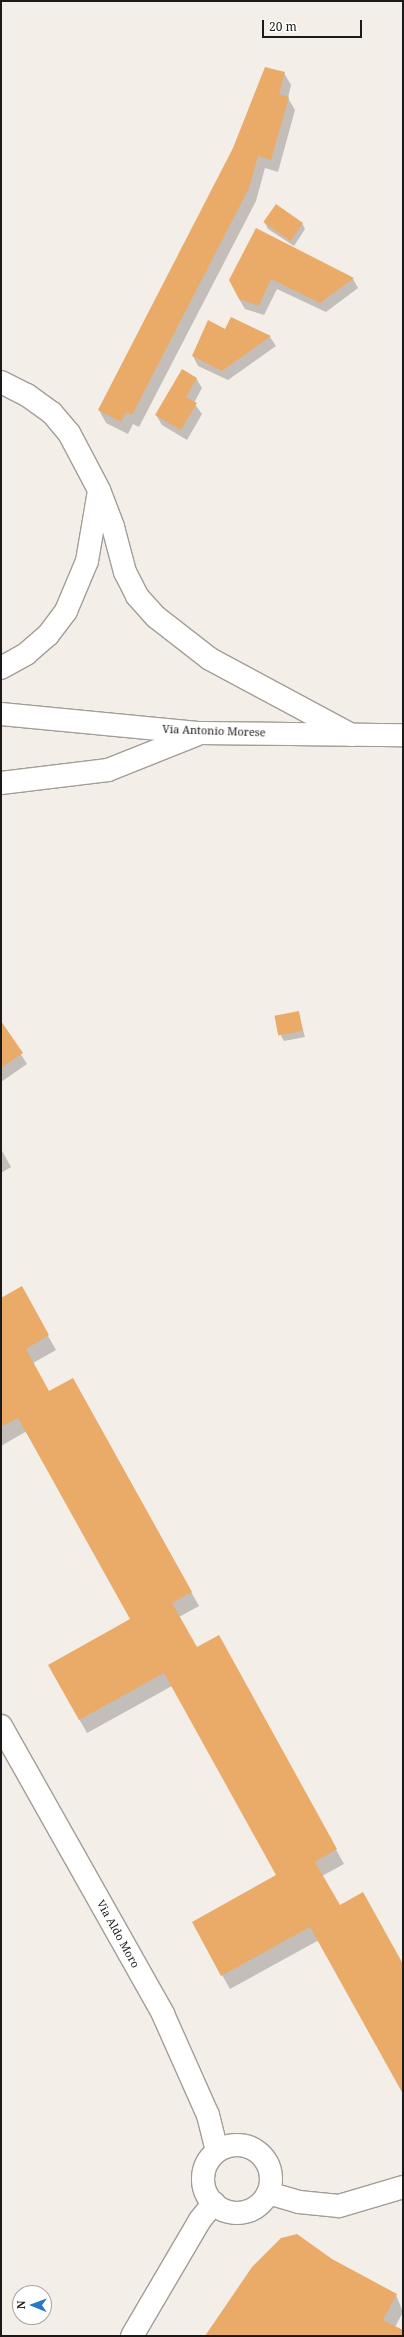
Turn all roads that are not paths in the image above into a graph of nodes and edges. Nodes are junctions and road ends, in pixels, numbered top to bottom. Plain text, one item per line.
1 (1, 383) edge
2 (100, 490) junction
3 (1, 668) edge
4 (1, 714) edge
5 (200, 733) junction
6 (352, 735) junction
7 (403, 735) edge
8 (1, 783) edge
9 (1, 1726) edge
10 (217, 2151) junction
11 (403, 2187) edge
12 (268, 2193) junction
13 (214, 2203) junction
14 (132, 2336) edge

1 - 2 street
2 - 3 street
2 - 6 street
4 - 5 street, Via Antonio Morese
5 - 6 street, Via Antonio Morese
5 - 8 street
6 - 7 street, Via Antonio Morese
9 - 10 street, Via Aldo Moro
10 - 12 street
10 - 13 street
11 - 12 street
12 - 13 street
13 - 14 street

